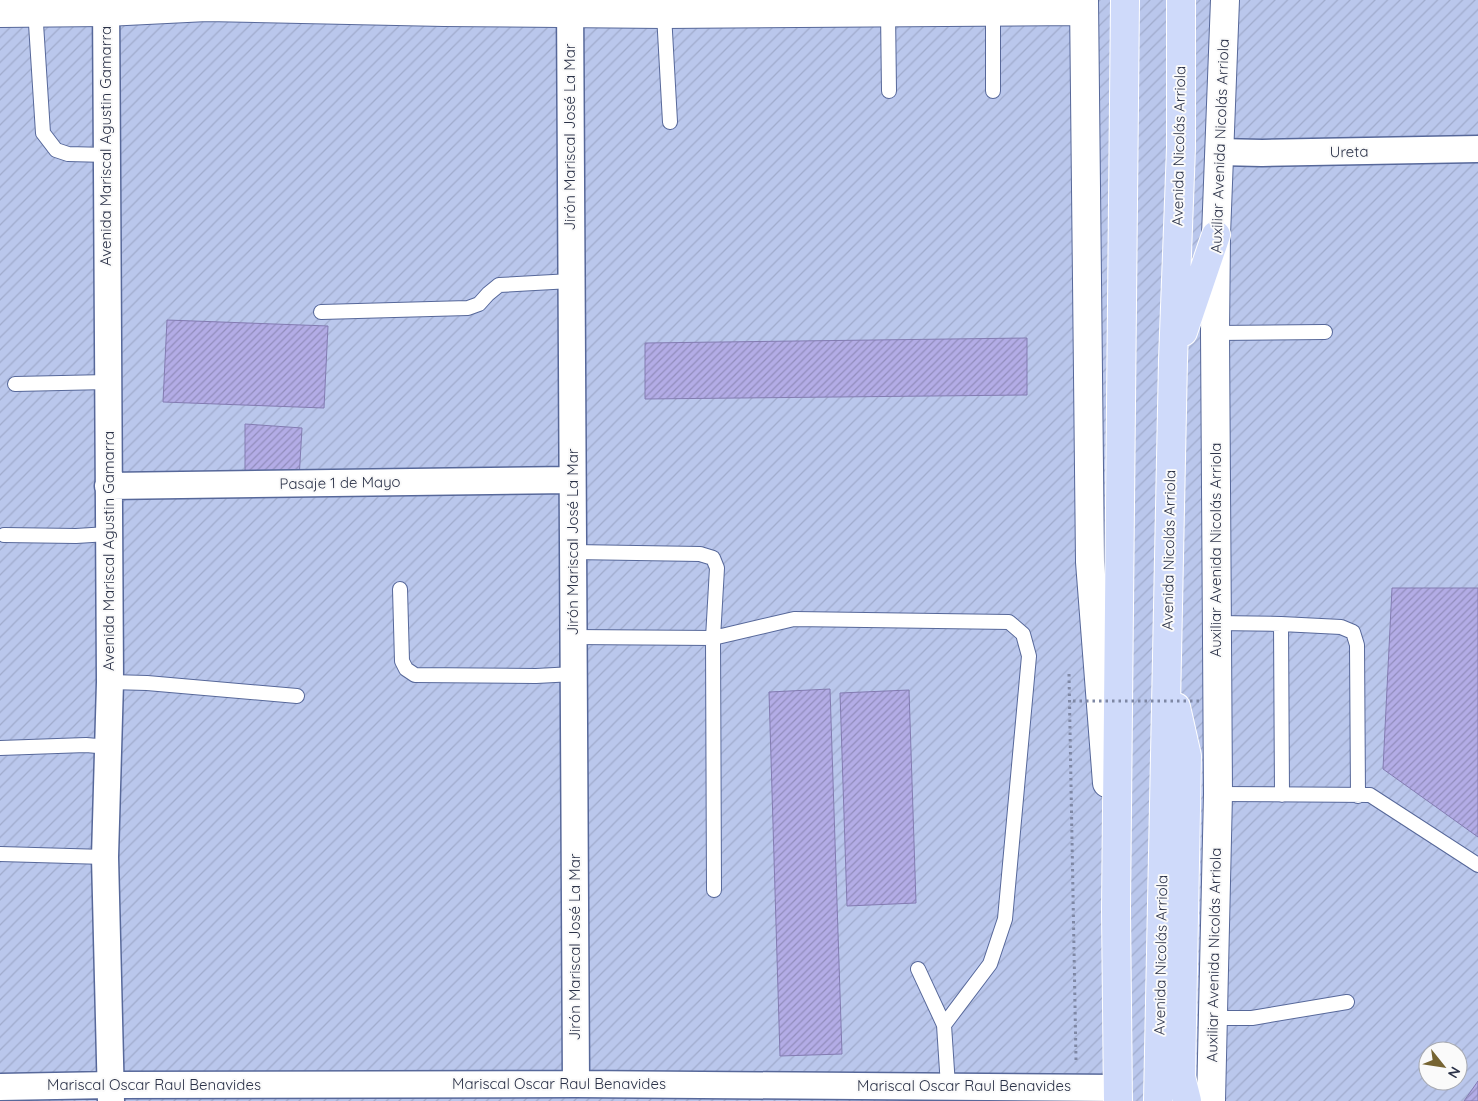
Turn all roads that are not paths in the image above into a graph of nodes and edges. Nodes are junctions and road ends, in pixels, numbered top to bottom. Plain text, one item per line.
1 (1125, 0) edge
2 (1181, 0) edge
3 (1225, 0) edge
4 (207, 4) edge
5 (1084, 5) edge
6 (35, 6) edge
7 (106, 6) edge
8 (444, 6) edge
9 (570, 6) edge
10 (731, 6) edge
11 (962, 6) edge
12 (993, 10) junction
13 (888, 12) junction
14 (0, 13) edge
15 (664, 14) junction
16 (889, 91) dead end
17 (992, 91) dead end
18 (670, 122) dead end
19 (1478, 149) edge
20 (1219, 152) junction
21 (106, 155) junction
22 (1216, 235) junction
23 (571, 281) junction
24 (321, 312) dead end
25 (1325, 332) dead end
26 (1215, 333) junction
27 (1174, 360) junction
28 (108, 382) junction
29 (14, 384) dead end
30 (572, 480) junction
31 (108, 486) junction
32 (108, 534) junction
33 (4, 535) dead end
34 (573, 552) junction
35 (400, 589) dead end
36 (1217, 623) junction
37 (1281, 624) junction
38 (573, 637) junction
39 (713, 638) junction
40 (1167, 666) junction
41 (574, 674) junction
42 (110, 682) junction
43 (297, 696) dead end
44 (109, 747) junction
45 (0, 748) edge
46 (1218, 794) junction
47 (1282, 795) junction
48 (1358, 796) junction
49 (0, 854) edge
50 (105, 857) junction
51 (1478, 865) edge
52 (714, 890) dead end
53 (1116, 910) junction
54 (918, 969) dead end
55 (1347, 1002) dead end
56 (1213, 1018) junction
57 (944, 1025) junction
58 (576, 1084) junction
59 (948, 1086) junction
60 (0, 1087) edge
61 (111, 1093) edge
62 (1118, 1094) edge
63 (1158, 1101) edge
64 (1187, 1101) edge
65 (1211, 1101) edge

1 - 53 main road
2 - 27 main road, Avenida Nicolás Arriola
3 - 20 street, Auxiliar Avenida Nicolás Arriola
4 - 7 street
4 - 8 street
5 - 12 street
5 - 53 street
6 - 7 street
6 - 14 street
6 - 21 lane
7 - 21 street, Avenida Mariscal Agustin Gamarra
8 - 9 street
9 - 15 street
9 - 23 street, Jirón Mariscal José La Mar
10 - 13 street
10 - 15 street
11 - 12 street
11 - 13 street
12 - 17 lane
13 - 16 lane
15 - 18 lane
19 - 20 street, Ureta
20 - 22 street, Auxiliar Avenida Nicolás Arriola
21 - 28 street, Avenida Mariscal Agustin Gamarra
22 - 26 street, Auxiliar Avenida Nicolás Arriola
22 - 27 main road
23 - 24 lane
23 - 30 street, Jirón Mariscal José La Mar
25 - 26 lane
26 - 36 street, Auxiliar Avenida Nicolás Arriola
27 - 40 main road, Avenida Nicolás Arriola
28 - 29 lane
28 - 31 street, Avenida Mariscal Agustin Gamarra
30 - 31 street, Pasaje 1 de Mayo
30 - 34 street, Jirón Mariscal José La Mar
31 - 32 street, Avenida Mariscal Agustin Gamarra
32 - 33 lane
32 - 42 street, Avenida Mariscal Agustin Gamarra
34 - 38 street, Jirón Mariscal José La Mar
34 - 39 lane
35 - 41 lane
36 - 37 lane
36 - 46 street, Auxiliar Avenida Nicolás Arriola
37 - 47 lane
37 - 48 lane
38 - 39 lane
38 - 41 street, Jirón Mariscal José La Mar
39 - 52 lane
39 - 57 lane
40 - 63 main road, Avenida Nicolás Arriola
40 - 64 main road
41 - 58 street, Jirón Mariscal José La Mar
42 - 43 lane
42 - 44 street, Avenida Mariscal Agustin Gamarra
44 - 45 lane
44 - 50 street, Avenida Mariscal Agustin Gamarra
46 - 47 lane
46 - 56 street, Auxiliar Avenida Nicolás Arriola
47 - 48 lane
48 - 51 lane
49 - 50 lane
50 - 61 street, Avenida Mariscal Agustin Gamarra
53 - 62 main road
54 - 57 lane
55 - 56 lane
56 - 65 street, Auxiliar Avenida Nicolás Arriola
57 - 59 lane
58 - 59 street, Mariscal Oscar Raul Benavides
58 - 61 street, Mariscal Oscar Raul Benavides
59 - 62 street, Mariscal Oscar Raul Benavides
60 - 61 street, Mariscal Oscar Raul Benavides

